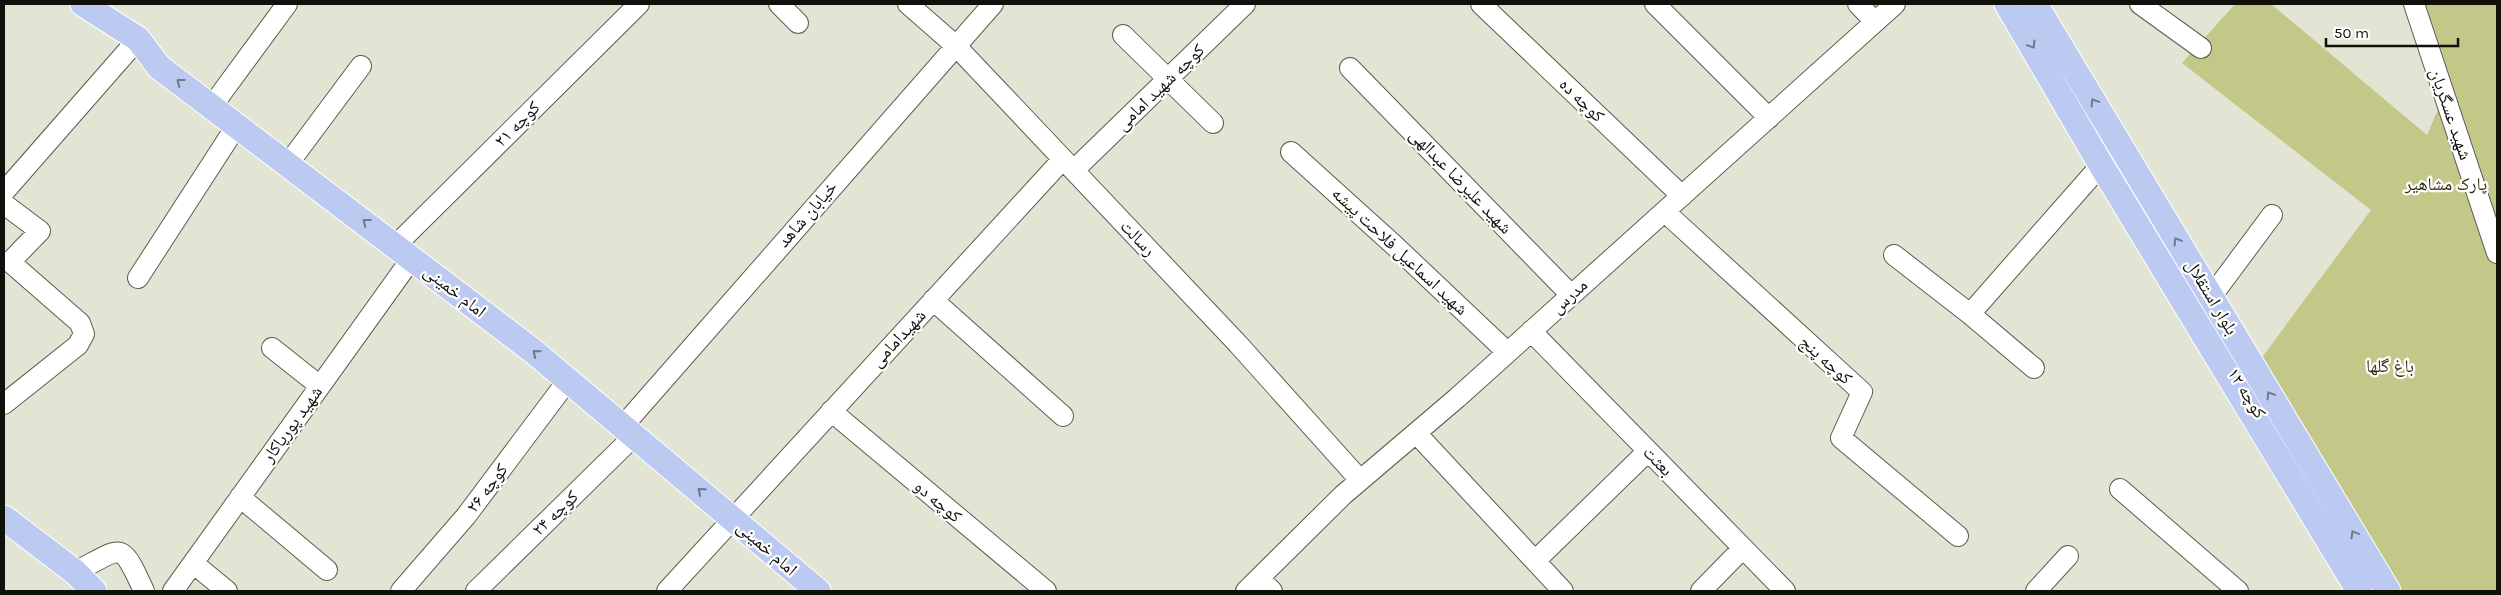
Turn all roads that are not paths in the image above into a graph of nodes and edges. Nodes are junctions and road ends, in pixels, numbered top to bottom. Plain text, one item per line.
1 (83, 4) edge
2 (288, 4) edge
3 (639, 4) edge
4 (779, 4) edge
5 (908, 4) edge
6 (993, 4) edge
7 (1246, 4) edge
8 (1481, 4) edge
9 (1654, 4) edge
10 (1858, 4) edge
11 (1895, 4) edge
12 (2007, 4) edge
13 (2035, 4) edge
14 (2140, 4) edge
15 (2414, 4) edge
16 (1875, 22) junction
17 (798, 23) dead end
18 (1124, 35) dead end
19 (138, 39) junction
20 (956, 46) junction
21 (2201, 48) dead end
22 (361, 66) dead end
23 (1350, 68) dead end
24 (1167, 80) junction
25 (2061, 93) junction
26 (212, 106) junction
27 (1769, 118) junction
28 (1213, 123) dead end
29 (237, 125) junction
30 (1291, 152) dead end
31 (288, 164) junction
32 (1068, 165) junction
33 (2101, 165) junction
34 (4, 192) edge
35 (1682, 196) junction
36 (4, 204) edge
37 (1665, 212) junction
38 (2272, 215) dead end
39 (404, 251) junction
40 (2497, 252) edge
41 (1894, 255) dead end
42 (138, 278) dead end
43 (1571, 295) junction
44 (2211, 297) junction
45 (933, 300) junction
46 (1970, 314) junction
47 (1531, 331) junction
48 (272, 348) dead end
49 (1507, 352) junction
50 (2034, 368) dead end
51 (568, 380) junction
52 (320, 386) junction
53 (4, 404) edge
54 (830, 411) junction
55 (1063, 416) dead end
56 (629, 431) junction
57 (1416, 433) junction
58 (1648, 451) junction
59 (1360, 480) junction
60 (2120, 489) dead end
61 (240, 497) junction
62 (4, 518) edge
63 (732, 518) junction
64 (1958, 536) dead end
65 (1743, 548) junction
66 (2068, 556) dead end
67 (1535, 561) junction
68 (193, 563) junction
69 (326, 570) dead end
70 (76, 572) junction
71 (1259, 587) edge
72 (1560, 590) edge
73 (94, 591) edge
74 (144, 591) edge
75 (173, 591) edge
76 (227, 591) edge
77 (401, 591) edge
78 (476, 591) edge
79 (667, 591) edge
80 (818, 591) edge
81 (1046, 591) edge
82 (1701, 591) edge
83 (1785, 591) edge
84 (2036, 591) edge
85 (2238, 591) edge
86 (2360, 591) edge
87 (2370, 591) edge
88 (2388, 591) edge

1 - 19 main road, امام خمینی
2 - 26 street
3 - 39 street, کوچه ۲۱
4 - 17 street
5 - 20 street, رسالت
6 - 20 street, خیابان شاهد
7 - 24 street, کوچه شهید امامی
8 - 35 street, کوچه ده
9 - 27 street
10 - 16 street
11 - 16 street, مدرس
12 -> 25 main road, بلوار استقلال
44 -> 13 main road, بلوار استقلال
14 - 21 street
15 - 40 street, شهید عسگریان
16 - 27 street, مدرس
18 - 24 street
26 -> 19 main road, امام خمینی
19 - 34 street
20 - 32 street, رسالت
20 - 56 street, خیابان شاهد
22 - 31 street
23 - 43 street, شهید علیرضا عبدالهی
24 - 28 street
24 - 32 street, کوچه شهید امامی
25 - 33 main road, بلوار استقلال
25 - 87 street, کوچه ۱۲
26 - 29 main road, امام خمینی
27 - 35 street, مدرس
29 - 31 main road, امام خمینی
29 - 42 street
30 - 49 street, شهید اسماعیل فلاحت پیشه
39 -> 31 main road, امام خمینی
32 - 45 street, شهیدامامی
32 - 59 street, رسالت
33 - 46 street
33 - 86 main road, بلوار استقلال
35 - 37 street, مدرس
36 - 53 street
37 - 43 street, مدرس
37 - 64 street, کوچه پنج
38 - 44 street
51 -> 39 main road, امام خمینی
39 - 52 street, شهید پورپاکار
41 - 46 street
43 - 47 street, مدرس
88 -> 44 main road, بلوار استقلال
45 - 54 street, شهیدامامی
45 - 55 street
46 - 50 street
47 - 49 street, مدرس
47 - 58 street, بعثت
48 - 52 street
49 - 57 street, مدرس
51 - 56 main road, امام خمینی
51 - 77 street, کوچه ۲۶
52 - 61 street, شهید پورپاکار
54 - 63 street, شهیدامامی
54 - 81 street, کوچه دو
63 -> 56 main road, امام خمینی
56 - 78 street, کوچه ۲۴
57 - 59 street, مدرس
57 - 67 street
58 - 65 street, بعثت
58 - 67 street
59 - 71 street, مدرس
60 - 85 street
61 - 68 street, شهید پورپاکار
61 - 69 street
62 - 70 main road
63 - 79 street, شهیدامامی
63 - 80 main road, امام خمینی
65 - 82 street
65 - 83 street, بعثت
66 - 84 street
67 - 72 street
68 - 75 street, شهید پورپاکار
68 - 76 street
70 - 73 main road
70 - 74 street

